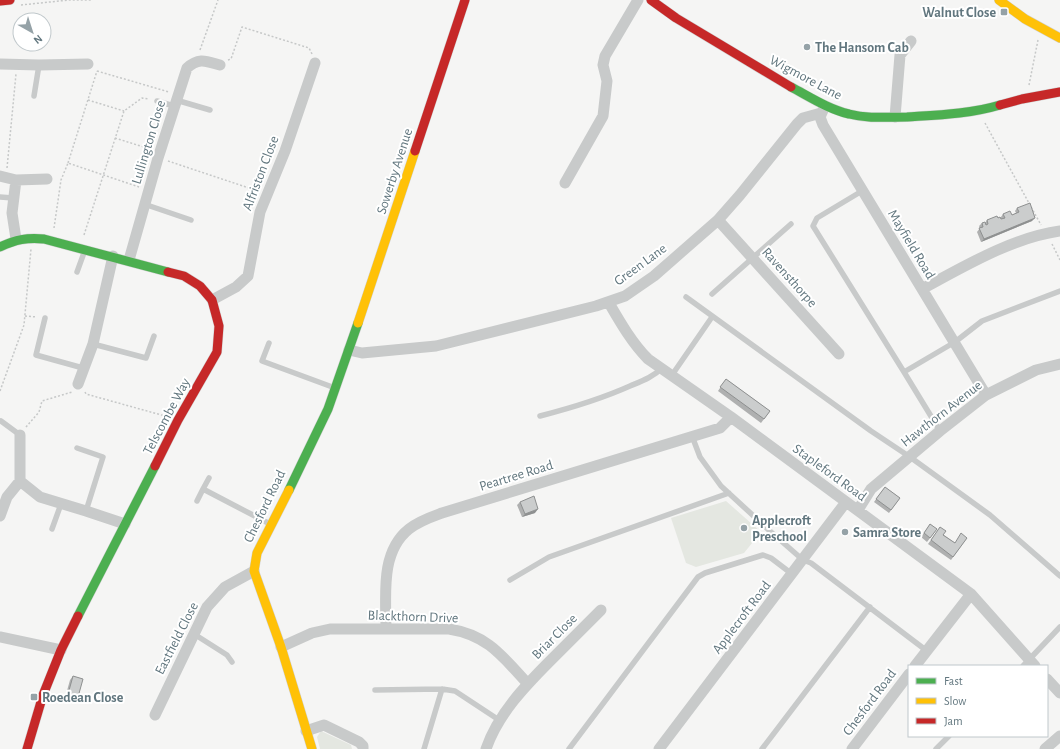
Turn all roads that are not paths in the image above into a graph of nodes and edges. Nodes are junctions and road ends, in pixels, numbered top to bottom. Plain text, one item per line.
1 (10, 0) edge
2 (465, 0) edge
3 (638, 0) edge
4 (651, 0) edge
5 (999, 0) edge
6 (0, 1) edge
7 (1060, 38) edge
8 (911, 41) dead end
9 (315, 63) road end
10 (0, 64) edge
11 (39, 65) junction
12 (220, 65) road end
13 (92, 68) road end
14 (1060, 92) edge
15 (34, 96) dead end
16 (176, 100) junction
17 (157, 101) road end
18 (210, 110) dead end
19 (823, 110) junction
20 (895, 117) junction
21 (7, 178) edge
22 (47, 179) dead end
23 (565, 183) dead end
24 (862, 191) junction
25 (0, 197) edge
26 (13, 198) junction
27 (144, 204) junction
28 (191, 220) dead end
29 (718, 220) junction
30 (791, 224) dead end
31 (1060, 231) edge
32 (16, 239) junction
33 (0, 247) edge
34 (83, 247) junction
35 (113, 256) junction
36 (752, 258) junction
37 (129, 260) junction
38 (77, 272) dead end
39 (922, 289) junction
40 (1060, 291) edge
41 (712, 294) dead end
42 (686, 297) dead end
43 (212, 300) junction
44 (609, 302) junction
45 (712, 317) junction
46 (45, 318) road end
47 (154, 336) dead end
48 (954, 342) junction
49 (269, 343) dead end
50 (93, 344) junction
51 (349, 350) junction
52 (839, 354) dead end
53 (1060, 364) edge
54 (83, 368) junction
55 (662, 368) junction
56 (904, 372) junction
57 (672, 375) junction
58 (78, 384) road end
59 (335, 388) junction
60 (986, 395) junction
61 (540, 416) dead end
62 (731, 417) junction
63 (1, 422) edge
64 (940, 431) junction
65 (20, 434) joint
66 (692, 436) junction
67 (77, 448) dead end
68 (910, 457) junction
69 (209, 478) dead end
70 (20, 481) junction
71 (204, 489) junction
72 (729, 493) junction
73 (197, 501) dead end
74 (846, 502) junction
75 (61, 504) junction
76 (858, 510) junction
77 (86, 511) junction
78 (0, 516) edge
79 (125, 524) junction
80 (272, 525) junction
81 (52, 529) dead end
82 (803, 560) junction
83 (254, 571) junction
84 (792, 574) junction
85 (1060, 576) edge
86 (510, 580) dead end
87 (971, 594) junction
88 (870, 607) junction
89 (601, 610) dead end
90 (1060, 627) edge
91 (386, 628) junction
92 (194, 634) junction
93 (0, 637) edge
94 (281, 647) junction
95 (61, 650) junction
96 (927, 651) junction
97 (232, 662) dead end
98 (1029, 664) edge
99 (916, 665) edge
100 (908, 675) edge
101 (1048, 680) edge
102 (528, 684) junction
103 (442, 689) junction
104 (376, 690) dead end
105 (1060, 693) edge
106 (155, 715) dead end
107 (499, 720) junction
108 (306, 731) junction
109 (1060, 736) edge
110 (948, 737) edge
111 (1049, 748) edge
112 (27, 749) edge
113 (312, 749) edge
114 (363, 749) edge
115 (424, 749) edge
116 (486, 749) edge
117 (569, 749) edge
118 (659, 749) edge
119 (762, 749) edge
120 (852, 749) edge
121 (936, 749) edge

1 - 6 street
2 - 51 street, Sowerby Avenue
3 - 23 street
4 - 19 street, Wigmore Lane
5 - 7 street
8 - 20 street
9 - 43 street, Alfriston Close
10 - 11 street
11 - 13 street
11 - 15 lane
12 - 16 street, Lullington Close
14 - 20 street, Wigmore Lane
16 - 17 lane
16 - 18 lane
16 - 27 street, Lullington Close
19 - 20 street, Wigmore Lane
19 - 24 street, Mayfield Road
19 - 29 street, Green Lane
21 - 22 street
21 - 26 street
24 - 39 street, Mayfield Road
24 - 56 lane
25 - 26 lane
26 - 32 street
27 - 28 lane
27 - 37 street, Lullington Close
29 - 36 street, Ravensthorpe
29 - 44 street, Green Lane
30 - 36 lane
31 - 39 street
32 - 33 street, Telscombe Way
32 - 34 street, Telscombe Way
34 - 35 street, Telscombe Way
34 - 38 lane
35 - 37 street, Telscombe Way
35 - 50 street
36 - 41 lane
36 - 52 street, Ravensthorpe
37 - 43 street, Telscombe Way
39 - 48 street, Mayfield Road
40 - 48 lane
42 - 45 lane
43 - 79 street, Telscombe Way
44 - 51 street, Green Lane
44 - 55 street, Stapleford Road
45 - 57 lane
45 - 68 lane
46 - 54 lane
47 - 50 lane
48 - 56 lane
48 - 60 street, Mayfield Road
49 - 59 lane
50 - 54 street
51 - 59 street, Chesford Road
53 - 60 street, Hawthorn Avenue
54 - 58 street
55 - 57 street, Stapleford Road
55 - 61 lane
56 - 64 lane
57 - 62 street, Stapleford Road
59 - 80 street, Chesford Road
60 - 64 street, Hawthorn Avenue
62 - 66 street, Peartree Road
62 - 74 street, Stapleford Road
63 - 65 lane
64 - 68 street, Hawthorn Avenue
65 - 70 street
66 - 72 lane
66 - 91 street, Peartree Road
67 - 77 lane
68 - 76 street, Hawthorn Avenue
68 - 85 lane
69 - 71 lane
70 - 75 street
70 - 78 street
71 - 73 lane
71 - 80 lane
72 - 82 lane
72 - 86 lane
74 - 76 street, Stapleford Road
74 - 82 street, Applecroft Road
75 - 77 street
75 - 81 lane
76 - 87 street, Stapleford Road
77 - 79 street
79 - 95 street, Telscombe Way
80 - 83 street, Chesford Road
82 - 84 street, Applecroft Road
82 - 88 lane
83 - 92 street, Eastfield Close
83 - 94 street
84 - 117 lane
84 - 118 street, Applecroft Road
87 - 96 street, Chesford Road
87 - 98 street, Stapleford Road
88 - 96 lane
88 - 119 lane
89 - 102 street, Briar Close
90 - 98 lane
91 - 94 street, Blackthorn Drive
91 - 102 street, Blackthorn Drive
92 - 97 lane
92 - 106 street, Eastfield Close
93 - 95 street
94 - 108 street
95 - 112 street, Telscombe Way
96 - 99 street, Chesford Road
100 - 120 street, Chesford Road
101 - 105 street
102 - 107 street, Briar Close
103 - 104 lane
103 - 107 lane
103 - 115 lane
107 - 116 street, Briar Close
108 - 113 street
108 - 114 street
109 - 111 street
110 - 121 lane

